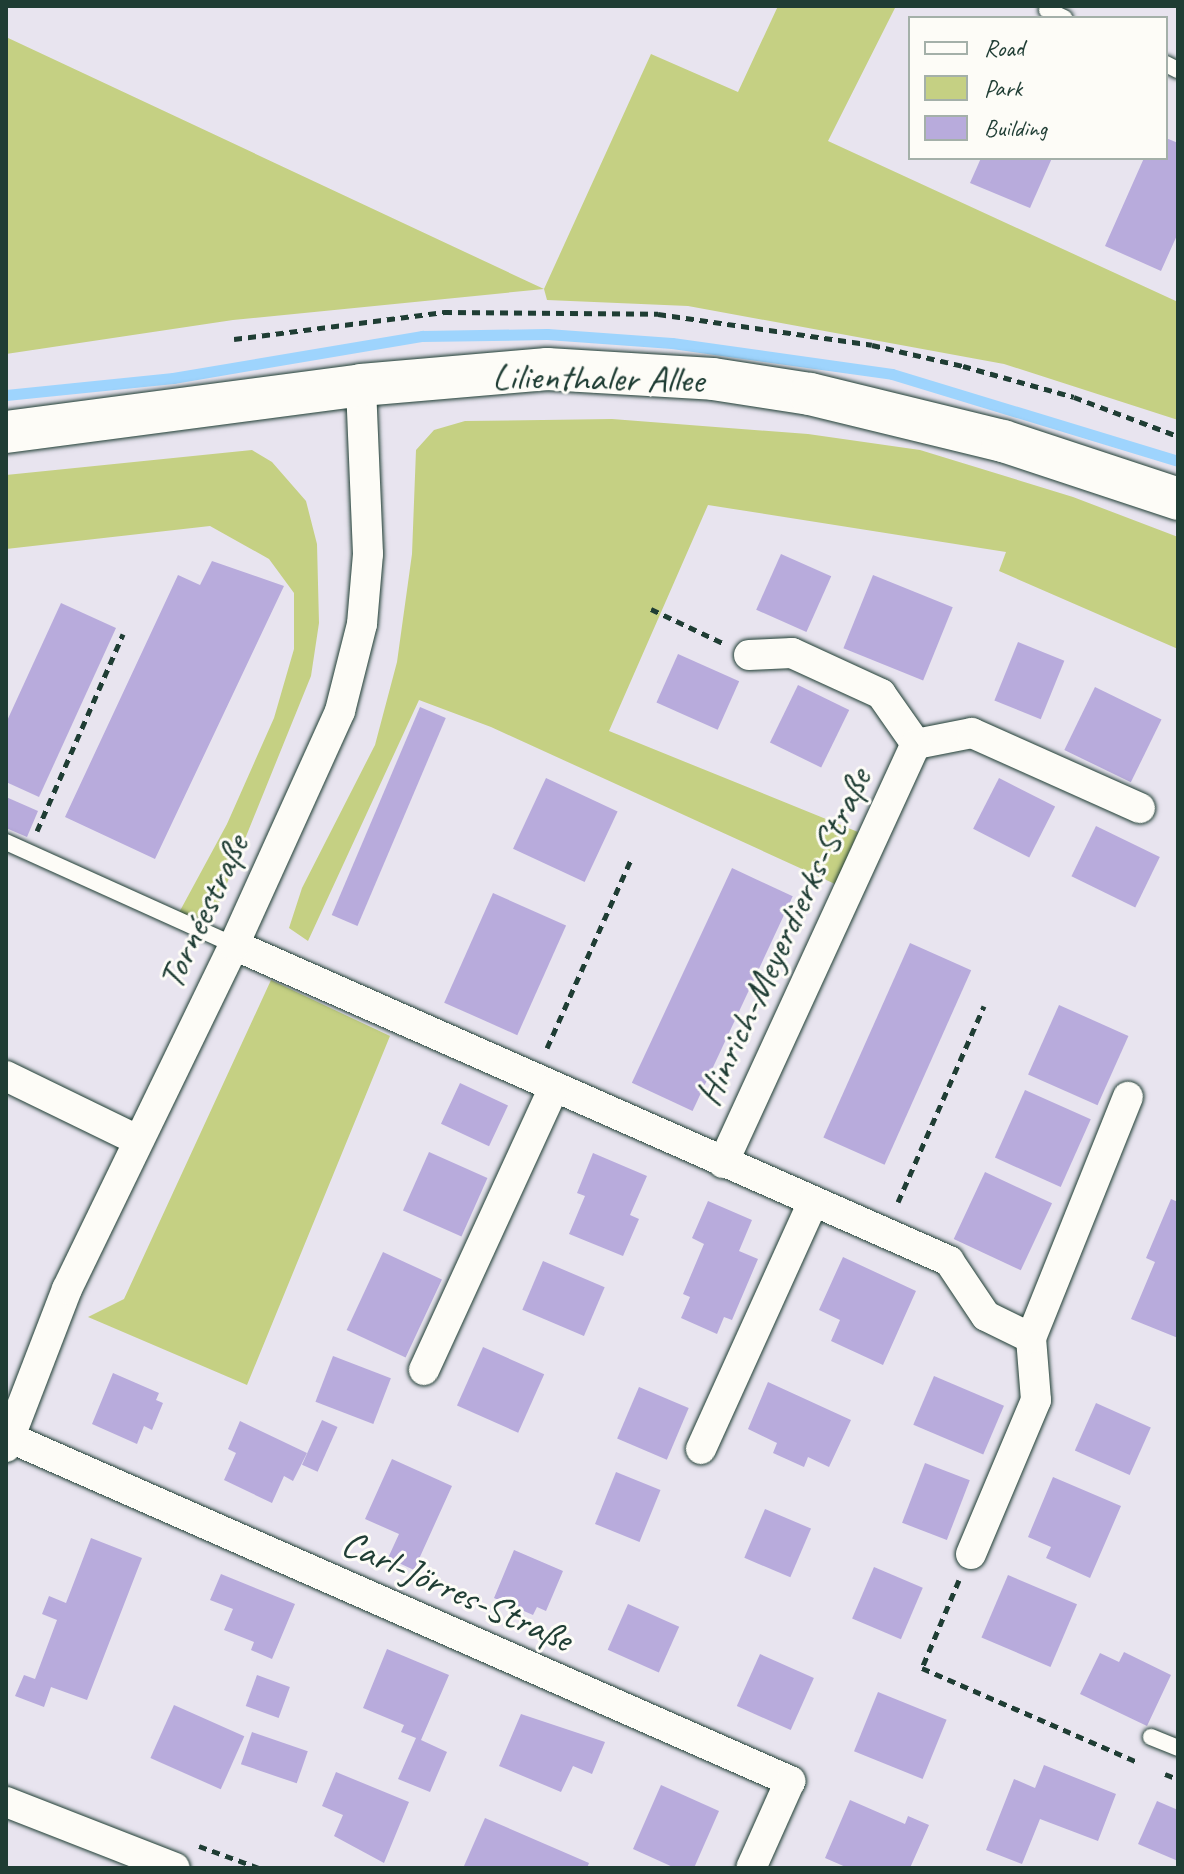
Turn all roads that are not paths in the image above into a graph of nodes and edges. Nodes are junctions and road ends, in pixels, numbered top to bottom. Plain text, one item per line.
1 (1047, 10) dead end
2 (1060, 16) edge
3 (361, 385) junction
4 (6, 432) edge
5 (1178, 499) edge
6 (749, 655) road end
7 (916, 744) junction
8 (1140, 808) dead end
9 (6, 842) edge
10 (234, 945) junction
11 (6, 1076) edge
12 (554, 1088) junction
13 (1128, 1097) dead end
14 (137, 1140) junction
15 (723, 1163) junction
16 (813, 1202) junction
17 (1031, 1338) junction
18 (424, 1370) dead end
19 (7, 1440) edge
20 (701, 1449) dead end
21 (971, 1554) road end
22 (1151, 1737) dead end
23 (1178, 1748) edge
24 (6, 1802) edge
25 (175, 1868) edge
26 (751, 1868) edge

1 - 2 lane
3 - 4 main road, Lilienthaler Allee
3 - 5 main road, Lilienthaler Allee
3 - 10 street, Tornéestraße
6 - 7 street, Hinrich-Meyerdierks-Straße
7 - 8 street, Hinrich-Meyerdierks-Straße
7 - 15 street, Hinrich-Meyerdierks-Straße
9 - 10 lane
10 - 12 street
10 - 14 street, Tornéestraße
11 - 14 street
12 - 15 street
12 - 18 street
13 - 17 street
14 - 19 street, Tornéestraße
15 - 16 street
16 - 17 street
16 - 20 street
17 - 21 street
19 - 26 street, Carl-Jörres-Straße
22 - 23 lane
24 - 25 street

